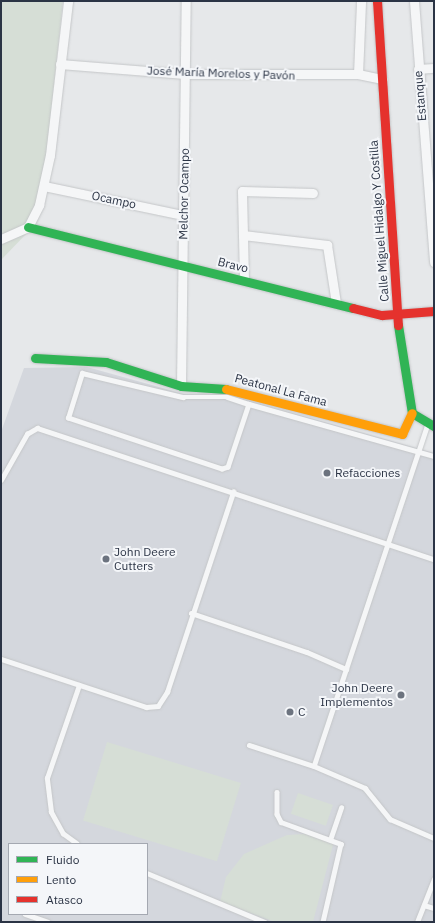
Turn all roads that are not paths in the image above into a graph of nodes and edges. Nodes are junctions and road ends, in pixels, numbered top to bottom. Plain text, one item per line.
1 (68, 1) edge
2 (186, 1) edge
3 (361, 1) edge
4 (377, 1) edge
5 (414, 1) edge
6 (60, 64) junction
7 (434, 68) edge
8 (418, 69) junction
9 (185, 74) junction
10 (358, 74) junction
11 (382, 79) junction
12 (44, 186) junction
13 (313, 193) dead end
14 (183, 215) junction
15 (28, 227) junction
16 (243, 235) junction
17 (1, 239) edge
18 (434, 262) edge
19 (183, 265) junction
20 (244, 280) junction
21 (336, 303) junction
22 (434, 311) edge
23 (397, 315) junction
24 (35, 358) dead end
25 (181, 386) junction
26 (249, 404) junction
27 (412, 413) junction
28 (431, 424) edge
29 (418, 453) junction
30 (434, 456) edge
31 (1, 480) edge
32 (233, 492) junction
33 (386, 543) junction
34 (434, 559) edge
35 (191, 613) junction
36 (1, 659) edge
37 (346, 669) junction
38 (79, 685) junction
39 (249, 745) dead end
40 (314, 766) junction
41 (277, 792) dead end
42 (340, 808) dead end
43 (331, 838) junction
44 (434, 838) edge
45 (76, 843) edge
46 (148, 874) edge
47 (434, 879) edge
48 (424, 905) junction
49 (434, 908) edge
50 (28, 915) edge
51 (48, 922) edge
52 (265, 922) edge
53 (323, 922) edge
54 (417, 922) edge

1 - 6 street
2 - 9 street, Melchor Ocampo
3 - 10 street
4 - 11 street, Calle Miguel Hidalgo Y Costilla
5 - 8 street, Estanque
6 - 9 street, José María Morelos y Pavón
6 - 12 street
7 - 8 street
8 - 18 street, Estanque
9 - 10 street, José María Morelos y Pavón
9 - 14 street, Melchor Ocampo
10 - 11 street, José María Morelos y Pavón
11 - 23 street, Calle Miguel Hidalgo Y Costilla
12 - 14 street, Ocampo
12 - 15 street
13 - 16 street
14 - 19 street, Melchor Ocampo
15 - 17 street
15 - 19 street, Bravo
16 - 20 street
16 - 21 street
19 - 20 street, Bravo
19 - 25 street, Melchor Ocampo
20 - 21 street, Bravo
21 - 23 street, Bravo
22 - 23 street, Bravo
23 - 27 street, Calle Miguel Hidalgo Y Costilla
24 - 25 street, Peatonal La Fama
25 - 27 street, Peatonal La Fama
26 - 26 lane
26 - 29 lane
27 - 28 street
28 - 29 lane
29 - 30 lane
29 - 33 lane
31 - 32 lane
32 - 33 lane
32 - 35 lane
33 - 34 lane
33 - 37 lane
35 - 37 lane
35 - 38 lane
36 - 38 lane
37 - 40 lane
38 - 45 lane
39 - 40 lane
40 - 44 lane
41 - 43 lane
42 - 43 lane
43 - 53 lane
46 - 52 lane
47 - 48 lane
48 - 49 lane
48 - 54 lane
50 - 51 lane

